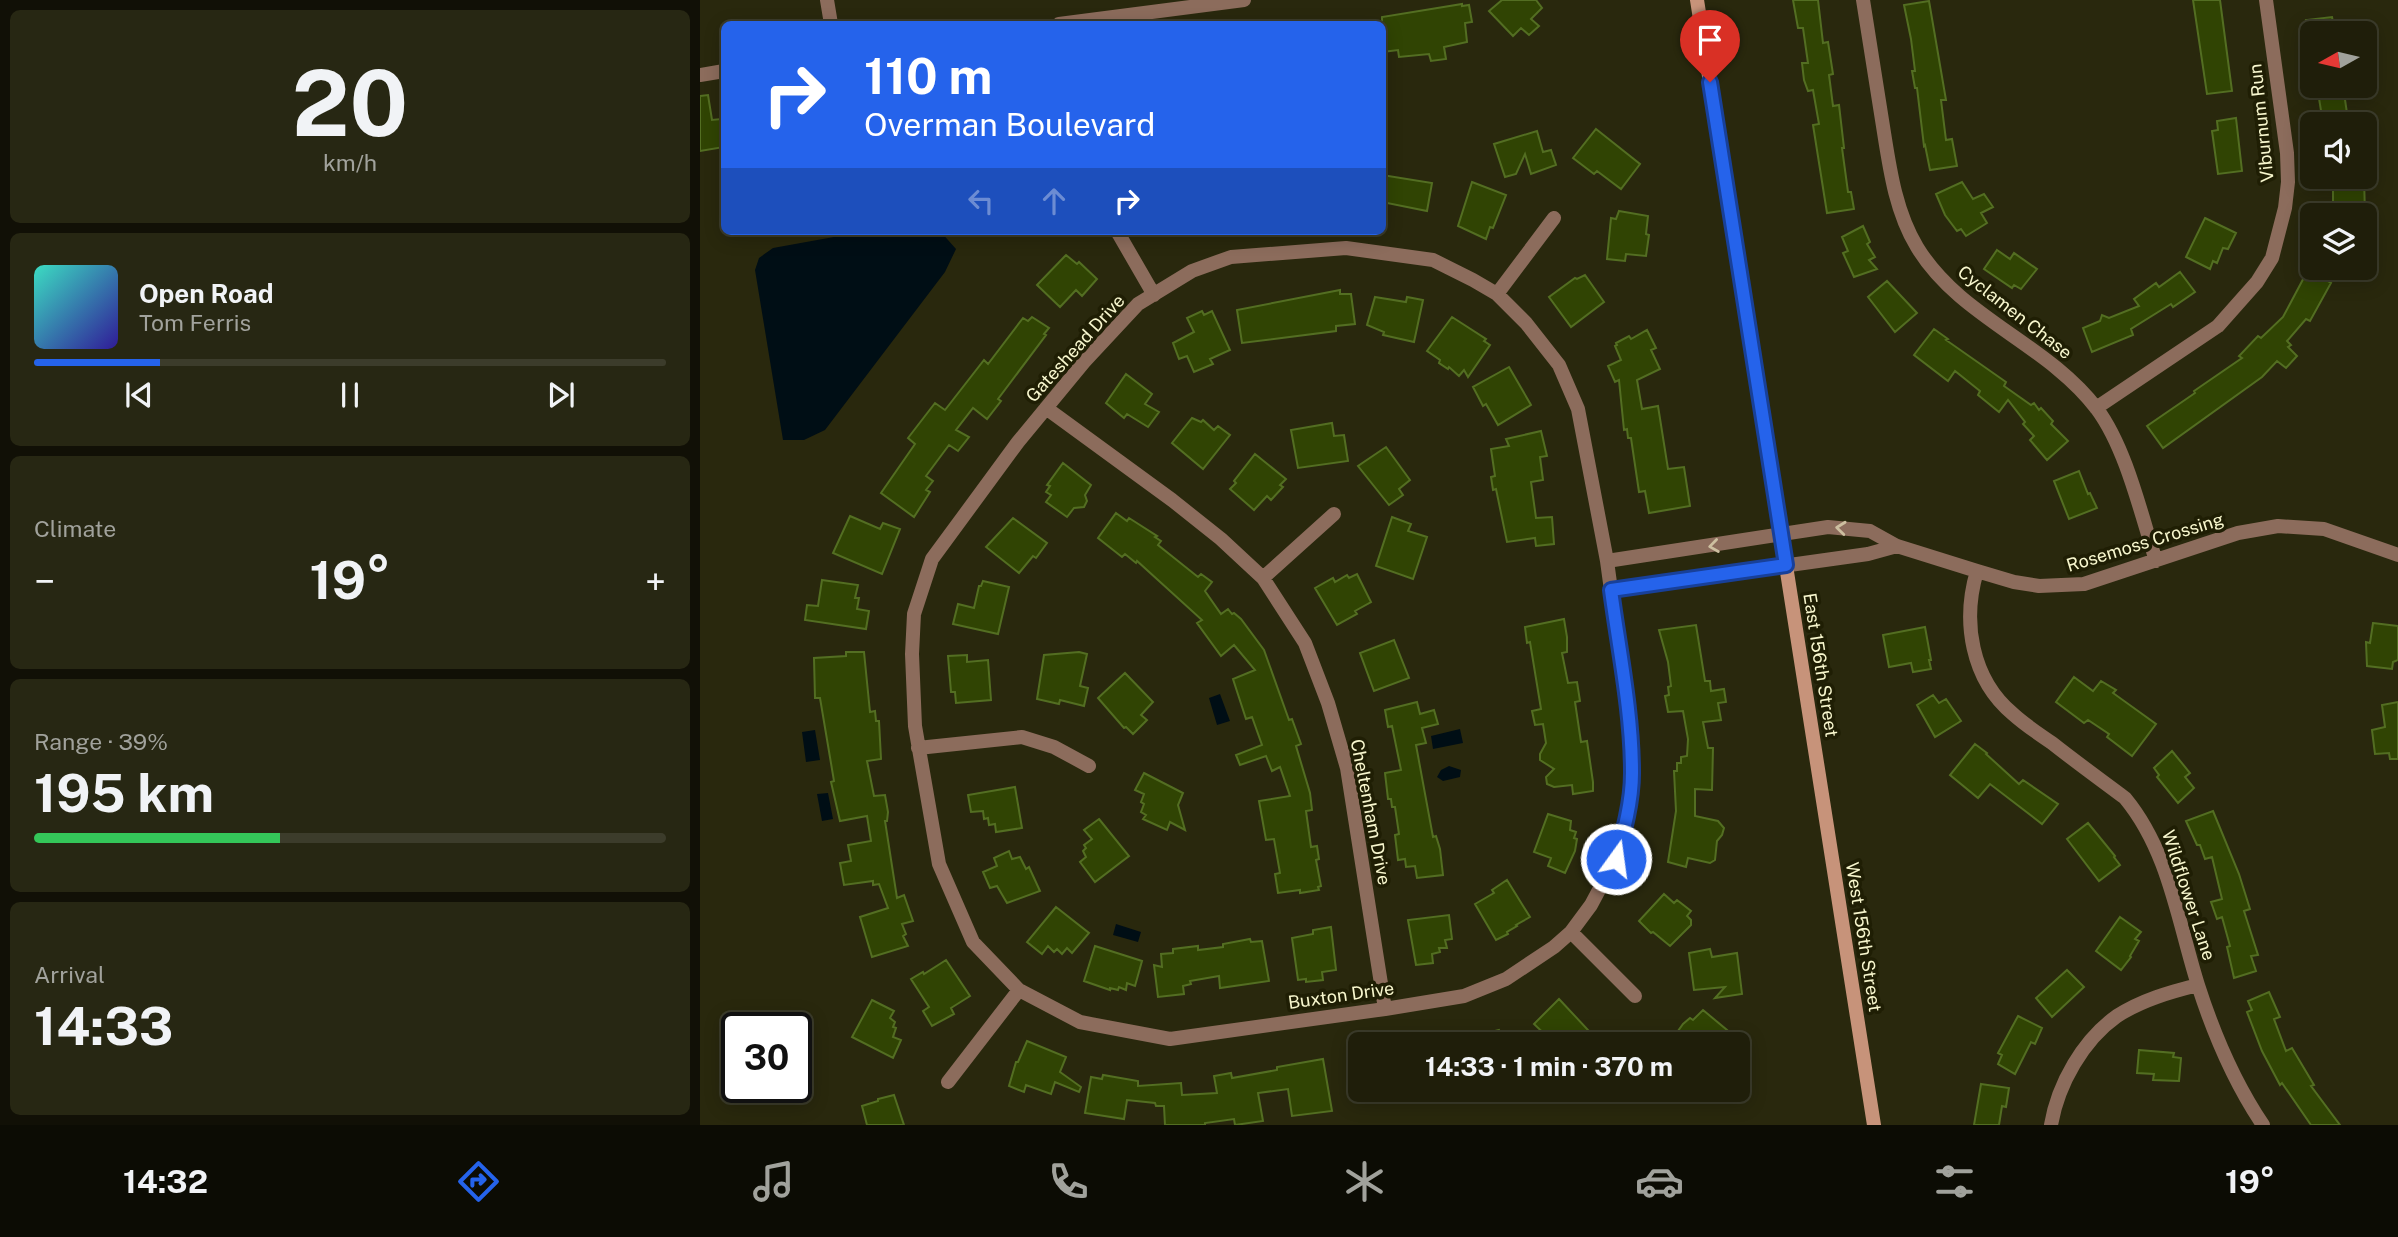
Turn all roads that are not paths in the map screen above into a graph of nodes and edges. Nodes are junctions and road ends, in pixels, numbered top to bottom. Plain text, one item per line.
1 (827, 0) edge
2 (1244, 0) edge
3 (1698, 0) edge
4 (1863, 0) edge
5 (2266, 0) edge
6 (830, 21) edge
7 (1087, 21) edge
8 (721, 72) edge
9 (700, 75) edge
10 (1554, 218) dead end
11 (1119, 235) edge
12 (1497, 293) junction
13 (1154, 295) junction
14 (1046, 408) junction
15 (2096, 408) junction
16 (1334, 514) dead end
17 (1781, 534) junction
18 (1897, 546) junction
19 (2398, 555) edge
20 (1607, 561) junction
21 (2156, 561) junction
22 (1786, 565) junction
23 (1976, 571) junction
24 (1263, 578) junction
25 (1611, 590) junction
26 (918, 748) junction
27 (1816, 755) joint
28 (1089, 766) dead end
29 (1571, 932) junction
30 (2198, 985) junction
31 (1019, 990) junction
32 (1635, 996) dead end
33 (1385, 1009) junction
34 (948, 1082) dead end
35 (1874, 1125) edge
36 (2051, 1125) edge
37 (2263, 1125) edge

1 - 6 street
2 - 7 street
3 - 17 street, East 156th Street
4 - 15 street, Cyclamen Chase
5 - 15 street, Viburnum Run
8 - 9 street
10 - 12 street
11 - 13 street
12 - 13 street, Gateshead Drive
12 - 20 street, Gateshead Drive
13 - 14 street, Gateshead Drive
14 - 24 street, Cheltenham Drive
14 - 26 street, Gateshead Drive
15 - 21 street, Cyclamen Chase
16 - 24 street
18 -> 17 street, Rosemoss Crossing
17 -> 20 street, Rosemoss Crossing
17 - 22 street, East 156th Street
18 - 22 street
18 - 23 street, Rosemoss Crossing
19 - 21 street, Rosemoss Crossing
20 - 25 street, Gateshead Drive
21 - 23 street, Rosemoss Crossing
22 - 25 street
22 - 27 street, East 156th Street
23 - 30 street, Wildflower Lane
24 - 33 street, Cheltenham Drive
25 - 29 street, Buxton Drive
26 - 28 street
26 - 31 street, Buxton Drive
27 - 35 street, West 156th Street
29 - 32 street
29 - 33 street, Buxton Drive
30 - 36 street
30 - 37 street, Wildflower Lane
31 - 33 street, Buxton Drive
31 - 34 street

